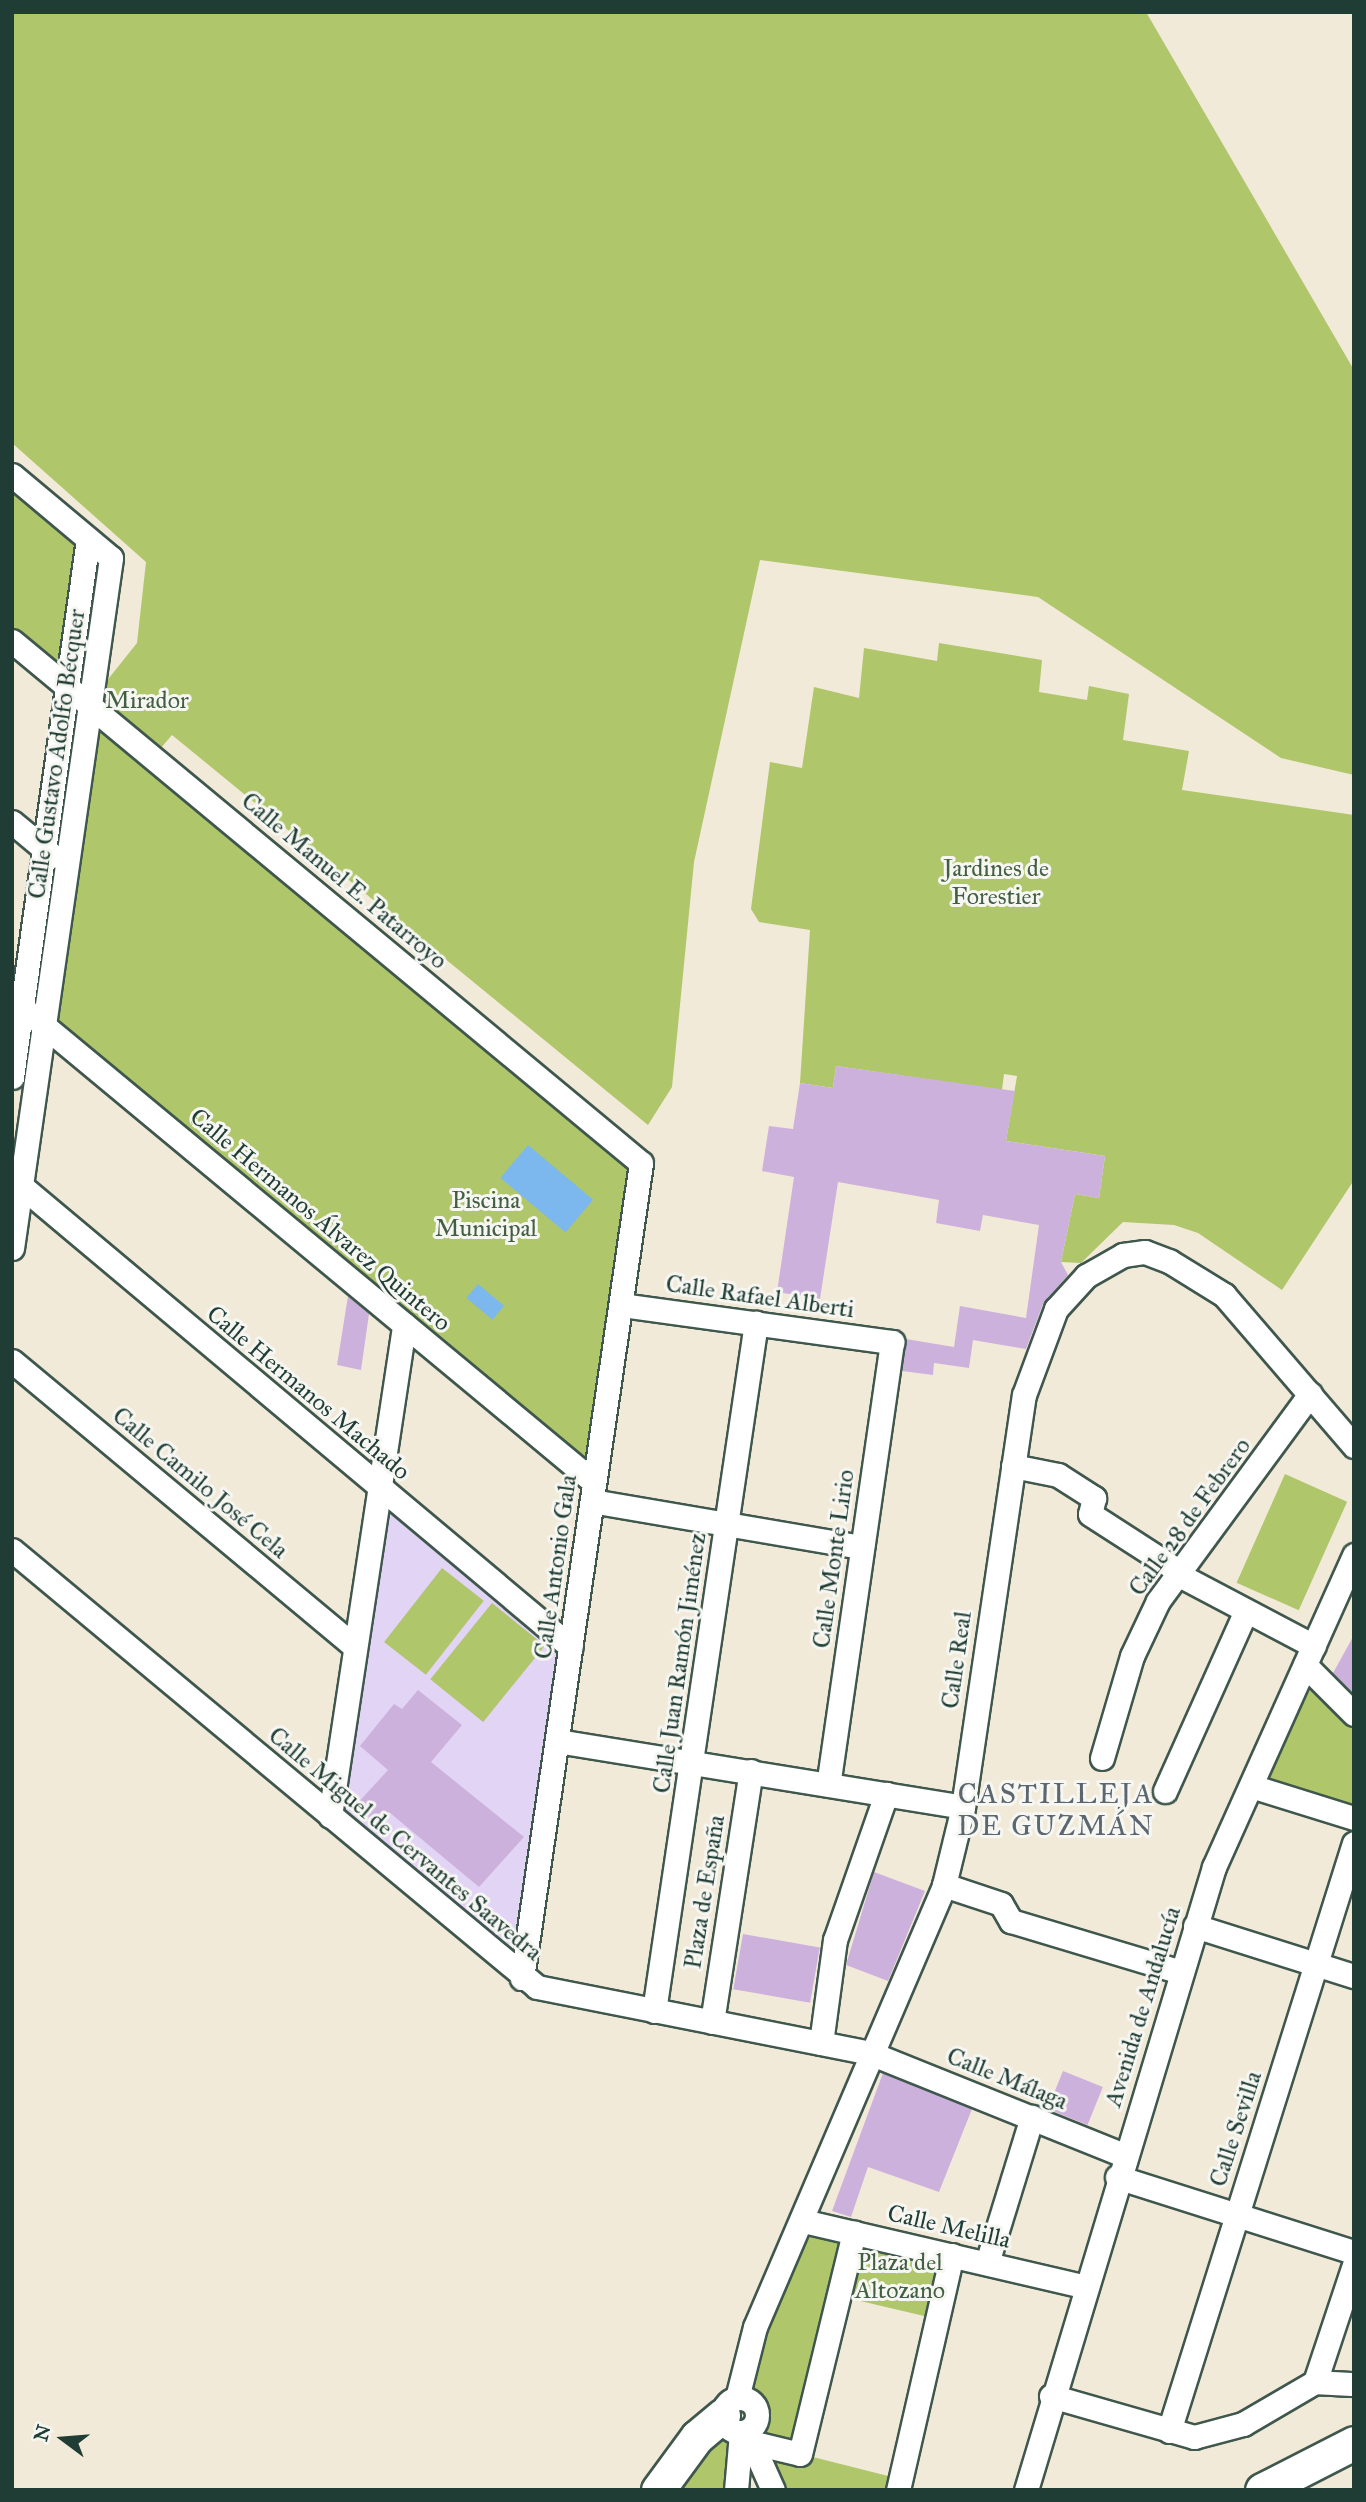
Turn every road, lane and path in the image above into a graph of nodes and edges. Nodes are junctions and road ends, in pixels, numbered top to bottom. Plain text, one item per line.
1 (12, 475) edge
2 (88, 539) junction
3 (12, 641) edge
4 (68, 685) junction
5 (89, 703) junction
6 (12, 822) edge
7 (44, 849) junction
8 (66, 867) junction
9 (17, 1003) edge
10 (47, 1027) junction
11 (12, 1077) edge
12 (641, 1163) joint
13 (17, 1182) edge
14 (12, 1248) edge
15 (621, 1305) junction
16 (756, 1323) junction
17 (404, 1325) junction
18 (892, 1342) joint
19 (12, 1361) edge
20 (1310, 1394) junction
21 (1349, 1441) edge
22 (1013, 1466) junction
23 (377, 1485) junction
24 (593, 1491) junction
25 (727, 1523) junction
26 (862, 1547) junction
27 (12, 1550) edge
28 (1353, 1558) edge
29 (1182, 1575) junction
30 (1246, 1611) junction
31 (354, 1646) junction
32 (571, 1647) junction
33 (1310, 1655) junction
34 (1354, 1714) edge
35 (557, 1741) junction
36 (1102, 1758) dead end
37 (692, 1761) junction
38 (751, 1771) junction
39 (828, 1784) junction
40 (1251, 1786) junction
41 (1165, 1790) dead end
42 (886, 1794) junction
43 (963, 1807) junction
44 (330, 1816) junction
45 (1354, 1818) edge
46 (1354, 1843) edge
47 (944, 1885) junction
48 (1195, 1926) junction
49 (1316, 1964) junction
50 (1181, 1972) junction
51 (1354, 1976) edge
52 (522, 1978) junction
53 (654, 2011) junction
54 (712, 2022) junction
55 (821, 2043) junction
56 (870, 2053) junction
57 (1032, 2117) junction
58 (1124, 2155) junction
59 (1117, 2177) junction
60 (1236, 2215) junction
61 (803, 2221) junction
62 (854, 2232) junction
63 (1354, 2252) edge
64 (951, 2255) junction
65 (987, 2263) junction
66 (1354, 2265) edge
67 (1083, 2286) junction
68 (1315, 2382) junction
69 (1354, 2384) edge
70 (1051, 2396) junction
71 (740, 2424) junction
72 (1169, 2431) junction
73 (1354, 2443) edge
74 (899, 2484) edge
75 (737, 2488) edge
76 (658, 2490) edge
77 (773, 2490) edge
78 (1026, 2490) edge
79 (1262, 2490) edge

1 - 2 street
2 - 4 street, Calle Gustavo Adolfo Bécquer
2 - 5 street, Calle Gustavo Adolfo Bécquer
3 - 4 street, Calle Manuel E. Patarroyo
4 - 5 street, Calle Manuel E. Patarroyo
4 - 7 street, Calle Gustavo Adolfo Bécquer
5 - 8 street, Calle Gustavo Adolfo Bécquer
5 - 12 street, Calle Manuel E. Patarroyo
6 - 7 street
7 - 8 street
7 - 9 street, Calle Gustavo Adolfo Bécquer
8 - 10 street, Calle Gustavo Adolfo Bécquer
9 - 10 street, Calle Hermanos Álvarez Quintero
9 - 11 street, Calle Gustavo Adolfo Bécquer
10 - 13 street, Calle Gustavo Adolfo Bécquer
10 - 17 street, Calle Hermanos Álvarez Quintero
12 - 15 street, Calle Antonio Gala
13 - 14 street, Calle Gustavo Adolfo Bécquer
13 - 23 street, Calle Hermanos Machado
15 - 16 street, Calle Rafael Alberti
15 - 24 street, Calle Antonio Gala
16 - 18 street, Calle Rafael Alberti
16 - 25 street, Calle Juan Ramón Jiménez
17 - 23 street
17 - 24 street, Calle Hermanos Álvarez Quintero
18 - 26 street, Calle Monte Lirio
19 - 31 street, Calle Camilo José Cela
20 - 21 street, Calle Real
20 - 22 street, Calle Real
20 - 29 street, Calle 28 de Febrero
22 - 29 street
22 - 43 street, Calle Real
23 - 31 street
23 - 32 street, Calle Hermanos Machado
24 - 25 street
24 - 32 street, Calle Antonio Gala
25 - 26 street
25 - 37 street, Calle Juan Ramón Jiménez
26 - 39 street, Calle Monte Lirio
27 - 44 street, Calle Miguel de Cervantes Saavedra
28 - 33 street, Avenida de Andalucía
29 - 30 street
29 - 36 street, Calle 28 de Febrero
30 - 33 street
30 - 41 street
31 - 44 street
32 - 35 street, Calle Antonio Gala
33 - 34 street
33 - 40 street, Avenida de Andalucía
35 - 37 street
35 - 52 street, Calle Antonio Gala
37 - 38 street
37 - 53 street, Calle Juan Ramón Jiménez
38 - 39 street
38 - 54 street, Plaza de España
39 - 42 street
40 - 45 street
40 - 48 street, Avenida de Andalucía
42 - 43 street
42 - 55 street
43 - 47 street, Calle Real
44 - 52 street, Calle Miguel de Cervantes Saavedra
46 - 49 street, Calle Sevilla
47 - 50 street
47 - 56 street, Calle Real
48 - 49 street
48 - 50 street, Avenida de Andalucía
49 - 51 street
49 - 60 street, Calle Sevilla
50 - 58 street, Avenida de Andalucía
52 - 53 street, Calle Miguel de Cervantes Saavedra
53 - 54 street, Calle Miguel de Cervantes Saavedra
54 - 55 street, Calle Miguel de Cervantes Saavedra
55 - 56 street, Calle Miguel de Cervantes Saavedra
56 - 57 street, Calle Málaga
56 - 61 street, Calle Real
57 - 58 street, Calle Málaga
57 - 65 street
58 - 59 street, Avenida de Andalucía
59 - 60 street
59 - 67 street, Avenida de Andalucía
60 - 63 street
60 - 72 street, Calle Sevilla
61 - 62 street, Calle Melilla
61 - 71 street, Calle Real
62 - 64 street, Calle Melilla
62 - 71 street
64 - 65 street, Calle Melilla
64 - 74 street
65 - 67 street, Calle Melilla
66 - 68 street
67 - 70 street, Avenida de Andalucía
68 - 69 street
68 - 72 street
70 - 72 street
70 - 78 street, Avenida de Andalucía
71 - 75 street, Calle Real
71 - 76 main road
71 - 77 street
73 - 79 main road

